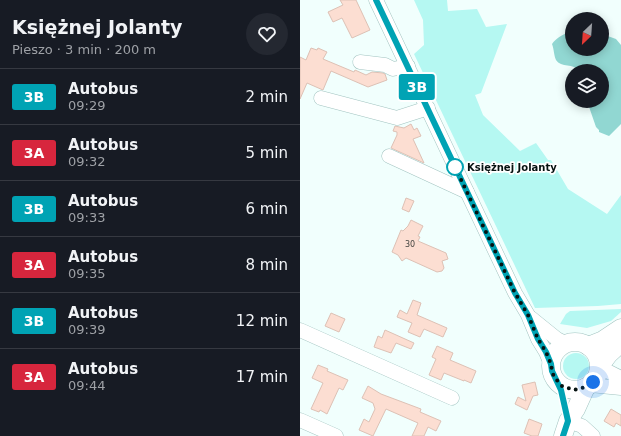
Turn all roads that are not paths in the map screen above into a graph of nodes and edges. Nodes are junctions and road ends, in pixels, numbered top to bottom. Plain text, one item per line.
1 (376, 0) edge
2 (360, 62) dead end
3 (408, 66) junction
4 (321, 98) dead end
5 (428, 108) junction
6 (389, 156) dead end
7 (467, 192) junction
8 (528, 315) junction
9 (621, 328) edge
10 (300, 330) edge
11 (621, 343) edge
12 (567, 344) junction
13 (588, 346) junction
14 (621, 347) edge
15 (621, 360) edge
16 (551, 364) junction
17 (599, 367) junction
18 (621, 378) edge
19 (558, 382) junction
20 (588, 386) junction
21 (621, 388) edge
22 (452, 398) dead end
23 (300, 420) edge
24 (566, 428) edge
25 (336, 436) edge
26 (593, 436) edge

1 - 3 street
2 - 3 street
3 - 5 street
4 - 5 street
5 - 7 street
6 - 7 street
7 - 8 street
8 - 12 street
8 - 16 street
9 - 13 main road
10 - 22 street
11 - 17 main road
12 - 13 main road
12 - 16 main road
13 - 17 main road
14 - 15 street
16 - 19 main road
17 - 18 street
17 - 20 main road
19 - 20 main road
19 - 24 main road
20 - 21 street
20 - 24 main road
23 - 25 street
24 - 26 street

